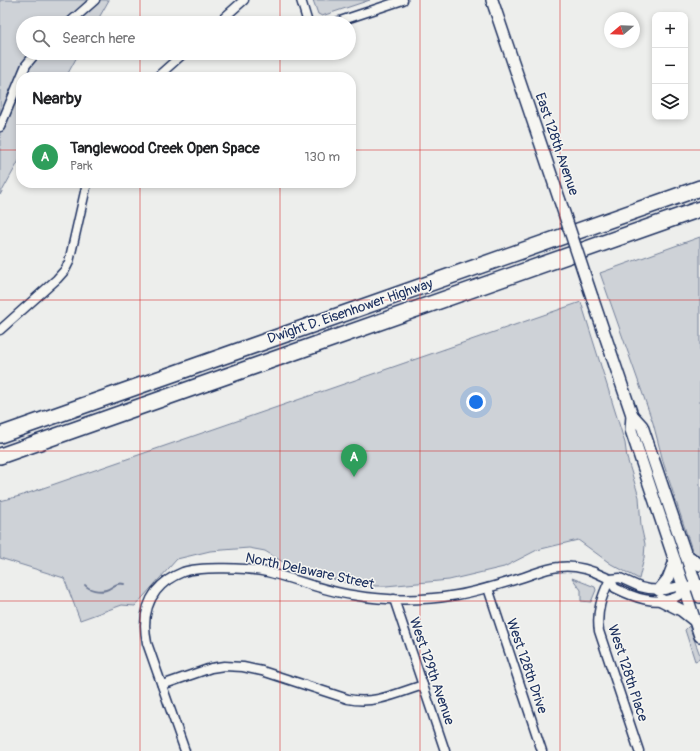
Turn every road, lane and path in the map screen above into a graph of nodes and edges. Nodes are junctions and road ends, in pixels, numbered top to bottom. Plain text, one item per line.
1 (95, 0) edge
2 (244, 0) edge
3 (301, 0) edge
4 (486, 0) edge
5 (492, 0) edge
6 (400, 1) edge
7 (77, 16) edge
8 (226, 16) edge
9 (306, 16) edge
10 (355, 16) edge
11 (502, 26) junction
12 (30, 60) edge
13 (176, 60) edge
14 (23, 72) edge
15 (163, 72) edge
16 (16, 89) edge
17 (0, 127) edge
18 (86, 188) edge
19 (700, 188) edge
20 (700, 201) edge
21 (700, 209) edge
22 (700, 219) edge
23 (0, 330) edge
24 (632, 415) junction
25 (0, 435) edge
26 (0, 446) edge
27 (0, 456) edge
28 (0, 464) edge
29 (685, 554) junction
30 (675, 561) junction
31 (700, 565) edge
32 (610, 580) junction
33 (698, 584) edge
34 (488, 588) junction
35 (684, 589) junction
36 (660, 595) junction
37 (700, 597) edge
38 (394, 599) junction
39 (695, 621) junction
40 (700, 636) edge
41 (162, 685) junction
42 (423, 685) junction
43 (185, 751) edge
44 (445, 751) edge
45 (542, 751) edge
46 (639, 751) edge

1 - 7 street
2 - 8 street
3 - 9 street
4 - 11 main road
5 - 11 main road, East 128th Avenue
6 - 10 street
11 - 24 main road, East 128th Avenue, bridge
12 - 14 street
13 - 15 street
16 - 17 street
18 - 23 street
19 - 25 highway, Dwight D. Eisenhower Highway
20 - 26 highway
21 - 27 highway
22 - 28 highway, Dwight D. Eisenhower Highway
24 - 29 main road
24 - 30 main road
29 - 31 main road
29 - 33 main road
30 - 35 main road
30 - 36 main road
32 - 34 street, North Delaware Street
32 - 36 street, North Delaware Street
32 - 36 street, North Delaware Street
32 - 46 street, West 128th Place
33 - 35 street, North Delaware Street
33 - 37 main road
34 - 38 street, North Delaware Street
34 - 45 street, West 128th Drive
35 - 36 street, North Delaware Street
35 - 39 main road
36 - 39 main road
38 - 41 street, North Delaware Street
38 - 42 street, West 129th Avenue
39 - 40 main road
41 - 42 street
41 - 43 street
42 - 44 street, West 129th Avenue

